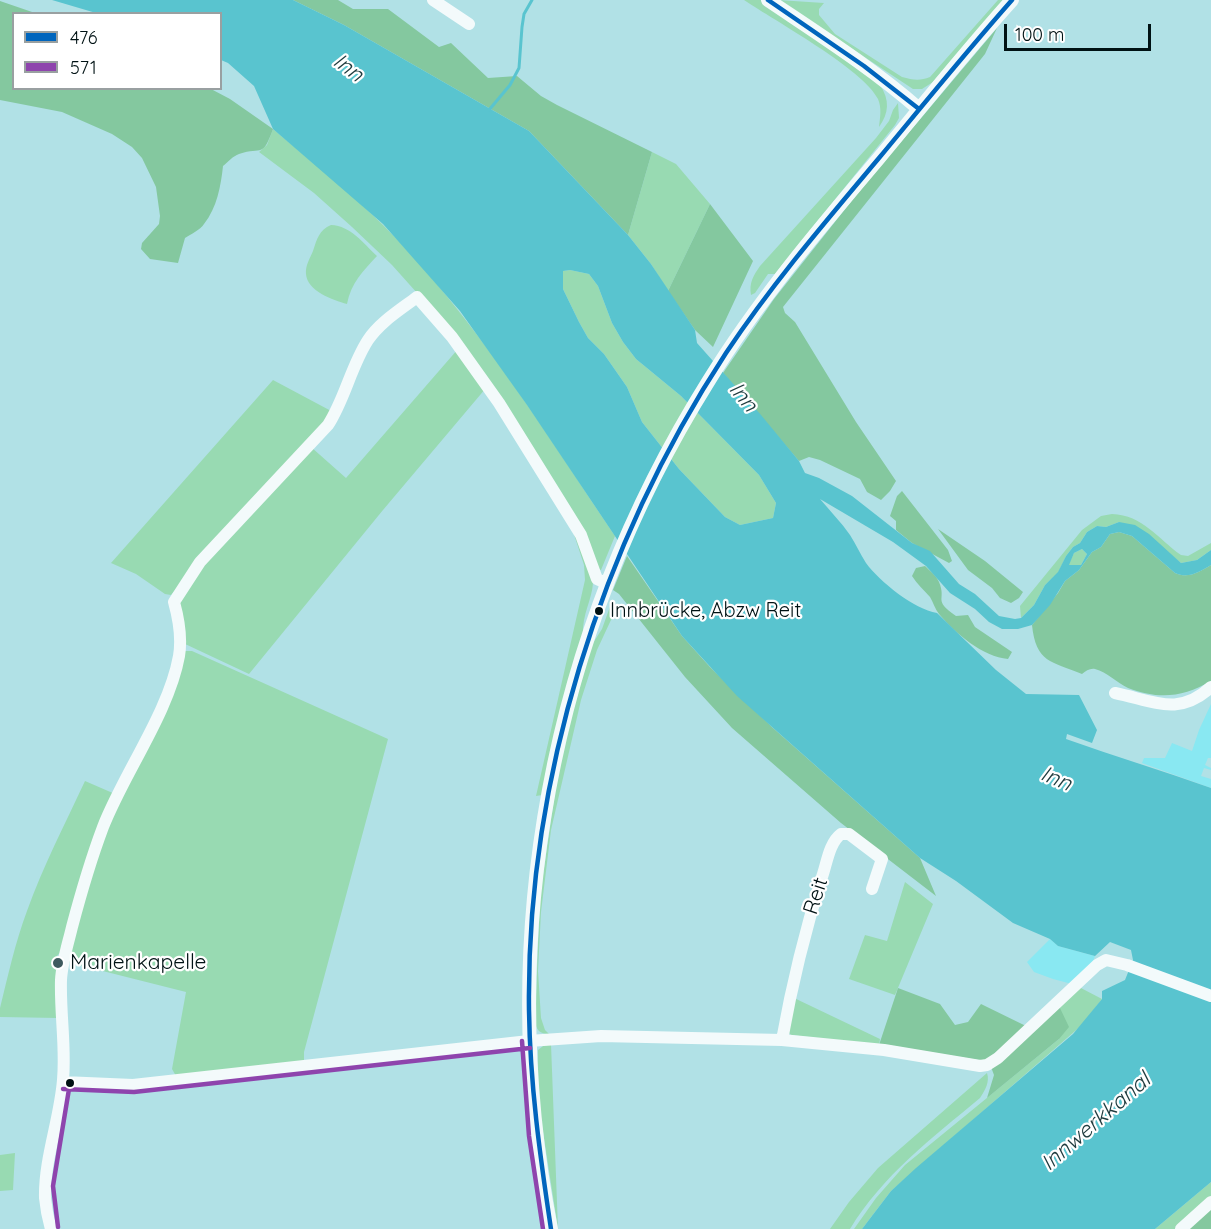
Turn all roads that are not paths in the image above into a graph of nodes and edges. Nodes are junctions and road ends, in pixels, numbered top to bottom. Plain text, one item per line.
1 (433, 0) edge
2 (768, 0) edge
3 (1012, 0) edge
4 (469, 24) dead end
5 (920, 110) junction
6 (606, 583) junction
7 (1211, 687) edge
8 (1115, 693) dead end
9 (872, 889) dead end
10 (1211, 996) edge
11 (782, 1040) junction
12 (529, 1041) junction
13 (63, 1082) junction
14 (1211, 1202) edge
15 (51, 1229) edge
16 (551, 1229) edge
17 (1181, 1229) edge

1 - 4 street
2 - 5 street
3 - 5 street
5 - 6 street
6 - 12 street
6 - 13 street
7 - 8 street
9 - 11 street, Reit
10 - 11 street
11 - 12 street
12 - 13 street
12 - 16 street
13 - 15 street
14 - 17 street

